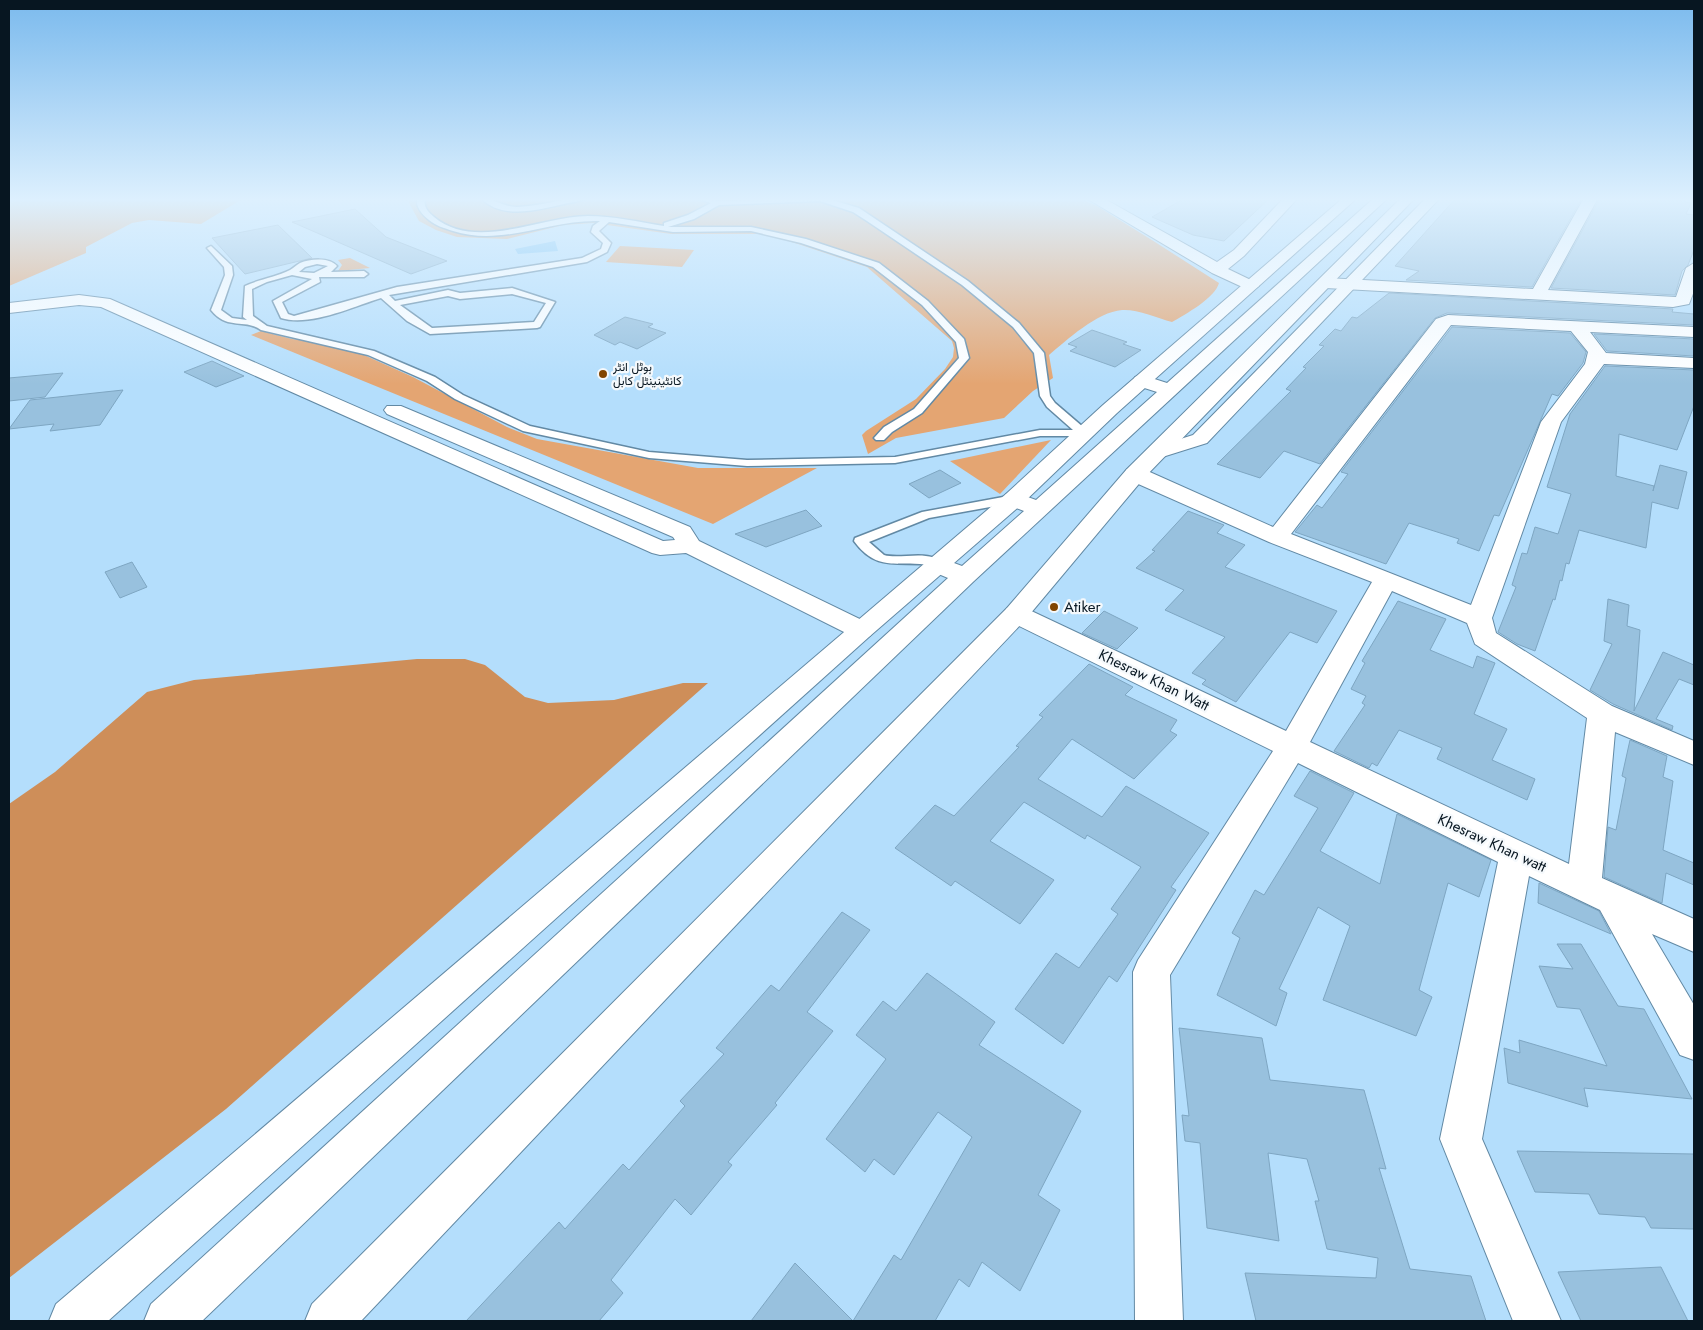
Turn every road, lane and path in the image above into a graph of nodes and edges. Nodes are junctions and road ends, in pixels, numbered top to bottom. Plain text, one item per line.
1 (222, 260) edge
2 (584, 260) edge
3 (864, 260) edge
4 (931, 260) edge
5 (1201, 260) edge
6 (1230, 260) edge
7 (1292, 260) edge
8 (1314, 260) edge
9 (1346, 260) edge
10 (1365, 260) edge
11 (1557, 260) edge
12 (1694, 268) edge
13 (1217, 270) junction
14 (293, 272) junction
15 (364, 274) dead end
16 (317, 275) junction
17 (1338, 284) junction
18 (1251, 286) junction
19 (382, 294) junction
20 (1538, 294) junction
21 (16, 303) edge
22 (393, 304) junction
23 (256, 323) junction
24 (1575, 325) junction
25 (202, 329) junction
26 (1694, 332) edge
27 (181, 336) junction
28 (1597, 358) junction
29 (1694, 363) edge
30 (1142, 381) junction
31 (1172, 390) junction
32 (1084, 433) junction
33 (880, 438) dead end
34 (1135, 474) junction
35 (1027, 504) junction
36 (1277, 537) junction
37 (690, 546) junction
38 (952, 571) junction
39 (1386, 579) junction
40 (1016, 614) junction
41 (1479, 618) junction
42 (861, 630) junction
43 (1602, 714) junction
44 (1292, 747) junction
45 (1694, 753) edge
46 (1516, 855) junction
47 (1598, 891) junction
48 (1694, 936) edge
49 (1694, 1041) edge
50 (73, 1321) edge
51 (168, 1321) edge
52 (329, 1321) edge
53 (1159, 1321) edge
54 (1537, 1321) edge

1 - 23 lane
2 - 19 lane
3 - 33 lane
4 - 32 lane
5 - 13 street
6 - 13 street
7 - 18 street
8 - 31 street
9 - 17 street
10 - 17 street
11 - 20 street
12 - 20 street
13 - 18 street
14 - 16 lane
14 - 16 lane
14 - 23 lane
15 - 16 lane
16 - 19 lane
17 - 20 street
17 - 34 street
18 - 30 street
19 - 22 lane
21 - 25 street
21 - 27 street
22 - 22 lane
23 - 32 lane
24 - 26 street
24 - 28 street
24 - 36 street
25 - 27 street
25 - 37 street
27 - 37 street
28 - 29 street
28 - 41 street
30 - 31 street
30 - 32 street
31 - 35 street
32 - 35 street
34 - 36 street
34 - 40 street
35 - 38 street
35 - 38 lane
36 - 39 street
37 - 42 street
38 - 42 street
38 - 51 street
39 - 41 street
39 - 44 street
40 - 44 street, Khesraw Khan Watt
40 - 52 street
41 - 43 street
42 - 50 street
43 - 45 street
43 - 47 street
44 - 46 street, Khesraw Khan watt
44 - 53 street
46 - 47 street, Khesraw Khan watt
46 - 54 street
47 - 48 street, Khesraw Khan watt
47 - 49 street

